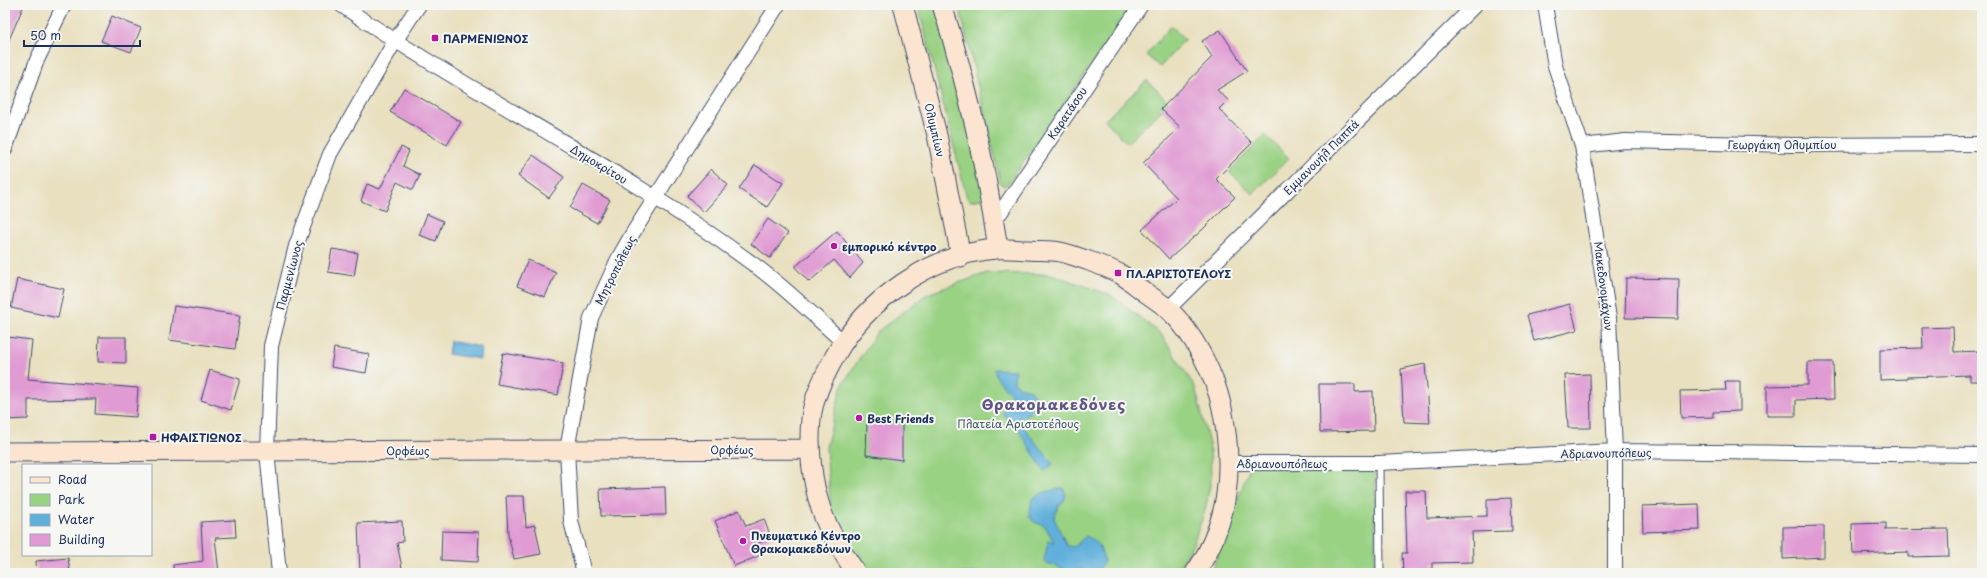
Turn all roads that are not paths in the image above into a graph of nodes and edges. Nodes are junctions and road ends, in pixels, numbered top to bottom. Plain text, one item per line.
1 (64, 5) edge
2 (341, 5) edge
3 (419, 5) edge
4 (778, 5) edge
5 (903, 5) edge
6 (942, 5) edge
7 (1140, 5) edge
8 (1475, 5) edge
9 (1545, 5) edge
10 (395, 41) junction
11 (1982, 144) edge
12 (1582, 146) junction
13 (5, 150) edge
14 (656, 198) junction
15 (994, 222) junction
16 (998, 249) junction
17 (961, 257) junction
18 (1168, 309) junction
19 (843, 342) junction
20 (810, 449) junction
21 (567, 450) junction
22 (267, 451) junction
23 (1616, 451) junction
24 (5, 452) edge
25 (1982, 455) edge
26 (1230, 463) junction
27 (1379, 463) junction
28 (278, 573) edge
29 (584, 573) edge
30 (856, 573) edge
31 (1195, 573) edge
32 (1380, 573) edge
33 (1616, 573) edge

1 - 13 street
2 - 10 street, Δημοκρίτου
3 - 10 street, Παρμενίωνος
4 - 14 street, Μητροπόλεως
5 - 17 street, Ολυμπίων
6 - 15 street
7 - 15 street, Καρατάσου
8 - 18 street, Εμμανουήλ Παππά
9 - 12 street, Μακεδονομάχων
10 - 14 street, Δημοκρίτου
10 - 22 street, Παρμενίωνος
11 - 12 street, Γεωργάκη Ολυμπίου
12 - 23 street, Μακεδονομάχων
14 - 19 street, Δημοκρίτου
14 - 21 street, Μητροπόλεως
15 - 16 street
16 - 17 street
16 - 18 street
17 - 19 street
18 - 26 street
19 - 20 street
20 - 21 street, Ορφέως
20 - 30 street
21 - 22 street, Ορφέως
21 - 29 street, Μητροπόλεως
22 - 24 street, Ορφέως
22 - 28 street, Παρμενίωνος
23 - 25 street, Αδριανουπόλεως
23 - 27 street, Αδριανουπόλεως
23 - 33 street, Μακεδονομάχων
26 - 27 street, Αδριανουπόλεως
26 - 31 street
27 - 32 lane

